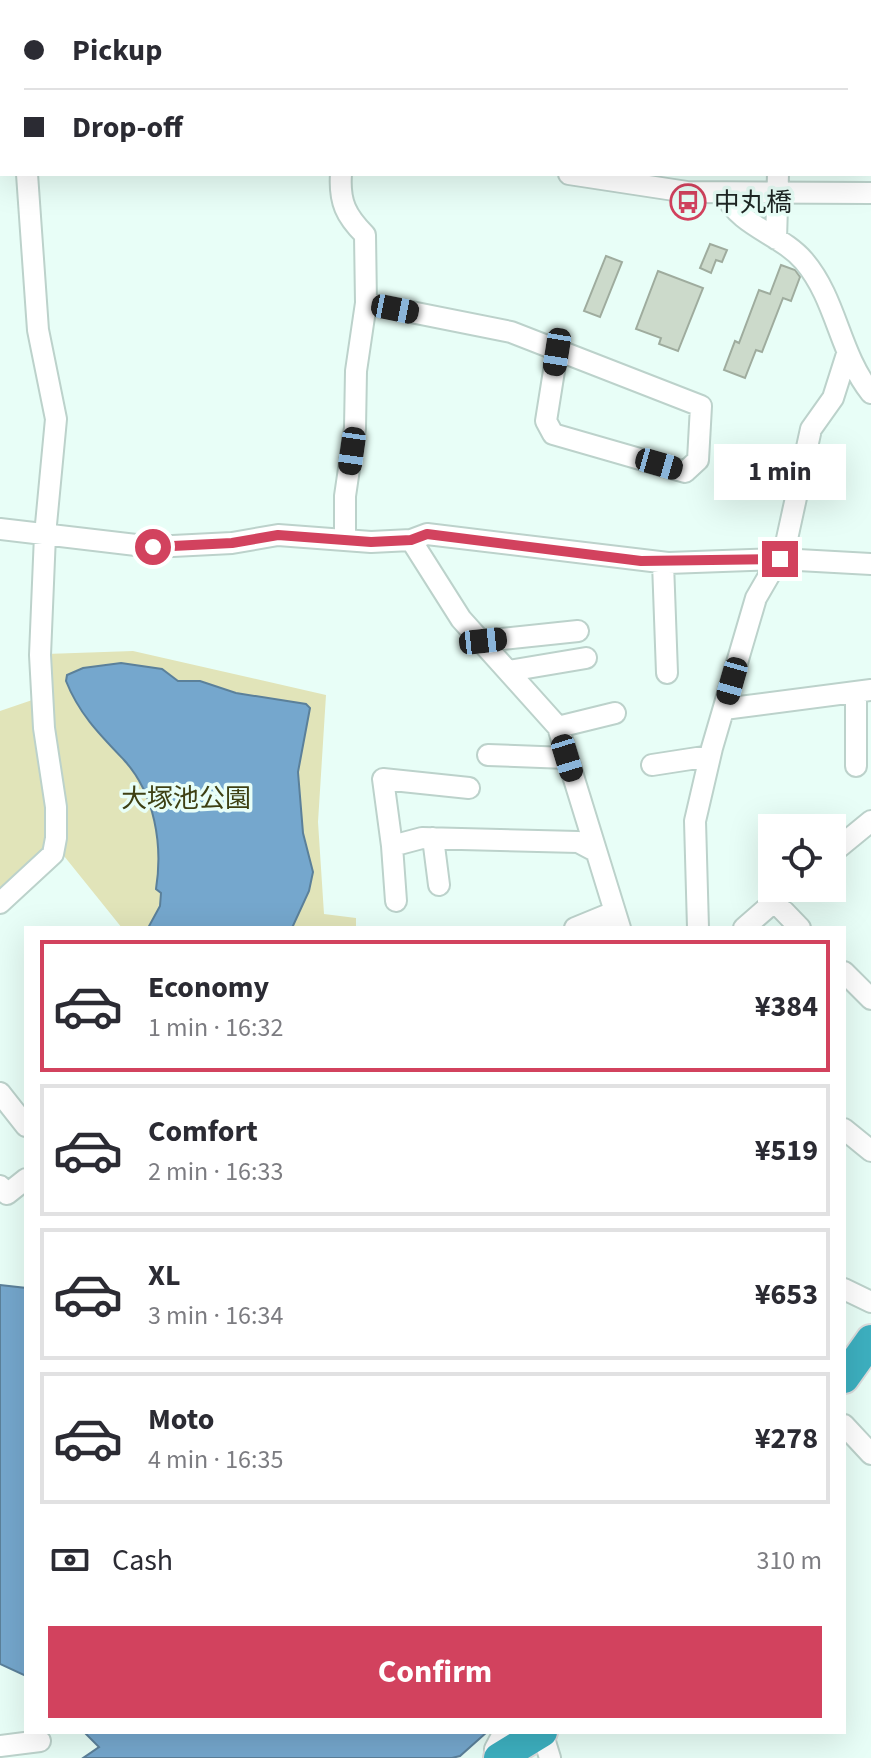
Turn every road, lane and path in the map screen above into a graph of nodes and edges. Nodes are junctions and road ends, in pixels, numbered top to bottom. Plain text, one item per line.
1 (27, 176) edge
2 (341, 176) edge
3 (595, 176) edge
4 (661, 181) edge
5 (778, 183) edge
6 (724, 193) junction
7 (871, 193) edge
8 (776, 239) junction
9 (366, 303) junction
10 (557, 352) junction
11 (847, 354) junction
12 (871, 393) edge
13 (736, 466) dead end
14 (802, 469) junction
15 (0, 529) edge
16 (45, 535) junction
17 (345, 540) junction
18 (411, 540) junction
19 (780, 559) junction
20 (663, 563) junction
21 (871, 564) edge
22 (578, 631) dead end
23 (483, 641) junction
24 (586, 658) dead end
25 (509, 671) junction
26 (667, 673) dead end
27 (864, 691) edge
28 (724, 709) junction
29 (615, 713) dead end
30 (558, 727) junction
31 (488, 755) dead end
32 (710, 756) junction
33 (567, 758) junction
34 (652, 765) dead end
35 (856, 766) dead end
36 (469, 788) dead end
37 (871, 821) edge
38 (433, 838) junction
39 (846, 842) edge
40 (392, 846) junction
41 (595, 851) junction
42 (439, 885) dead end
43 (396, 901) dead end
44 (773, 902) edge
45 (786, 902) edge
46 (0, 903) edge
47 (617, 920) edge
48 (586, 926) edge
49 (698, 926) edge
50 (746, 926) edge
51 (799, 926) edge
52 (846, 974) edge
53 (871, 999) edge
54 (0, 1093) edge
55 (24, 1123) edge
56 (846, 1131) edge
57 (871, 1151) edge
58 (24, 1181) edge
59 (0, 1186) edge
60 (846, 1290) edge
61 (871, 1302) edge
62 (870, 1344) edge
63 (846, 1375) edge
64 (846, 1427) edge
65 (871, 1454) edge
66 (503, 1734) edge
67 (539, 1734) edge
68 (543, 1734) edge
69 (40, 1741) dead end
70 (0, 1746) edge
71 (498, 1758) edge
72 (550, 1758) edge

1 - 16 street
2 - 9 street
3 - 4 street
4 - 6 street
5 - 6 street
5 - 7 street
5 - 8 street
6 - 8 street
8 - 11 street
9 - 10 street
9 - 17 street
10 - 10 street
11 - 12 street
11 - 14 street
13 - 14 street
14 - 19 street
15 - 16 street
16 - 17 street
16 - 46 street
17 - 18 street
18 - 20 street
18 - 23 street
19 - 20 street
19 - 21 street
19 - 28 street
20 - 26 street
22 - 23 street
23 - 25 street
24 - 25 street
25 - 30 street
27 - 28 street
27 - 35 street
28 - 32 street
29 - 30 street
30 - 33 street
31 - 33 street
32 - 34 street
32 - 49 street
33 - 41 street
36 - 40 street
37 - 39 street
38 - 40 street
38 - 41 street
38 - 42 street
40 - 43 street
41 - 47 street
44 - 50 street
45 - 51 street
47 - 48 street
52 - 53 street
54 - 55 street
56 - 57 street
58 - 59 street
60 - 61 street
62 - 63 highway
64 - 65 street
66 - 71 street
67 - 71 highway
68 - 72 street
69 - 70 street

